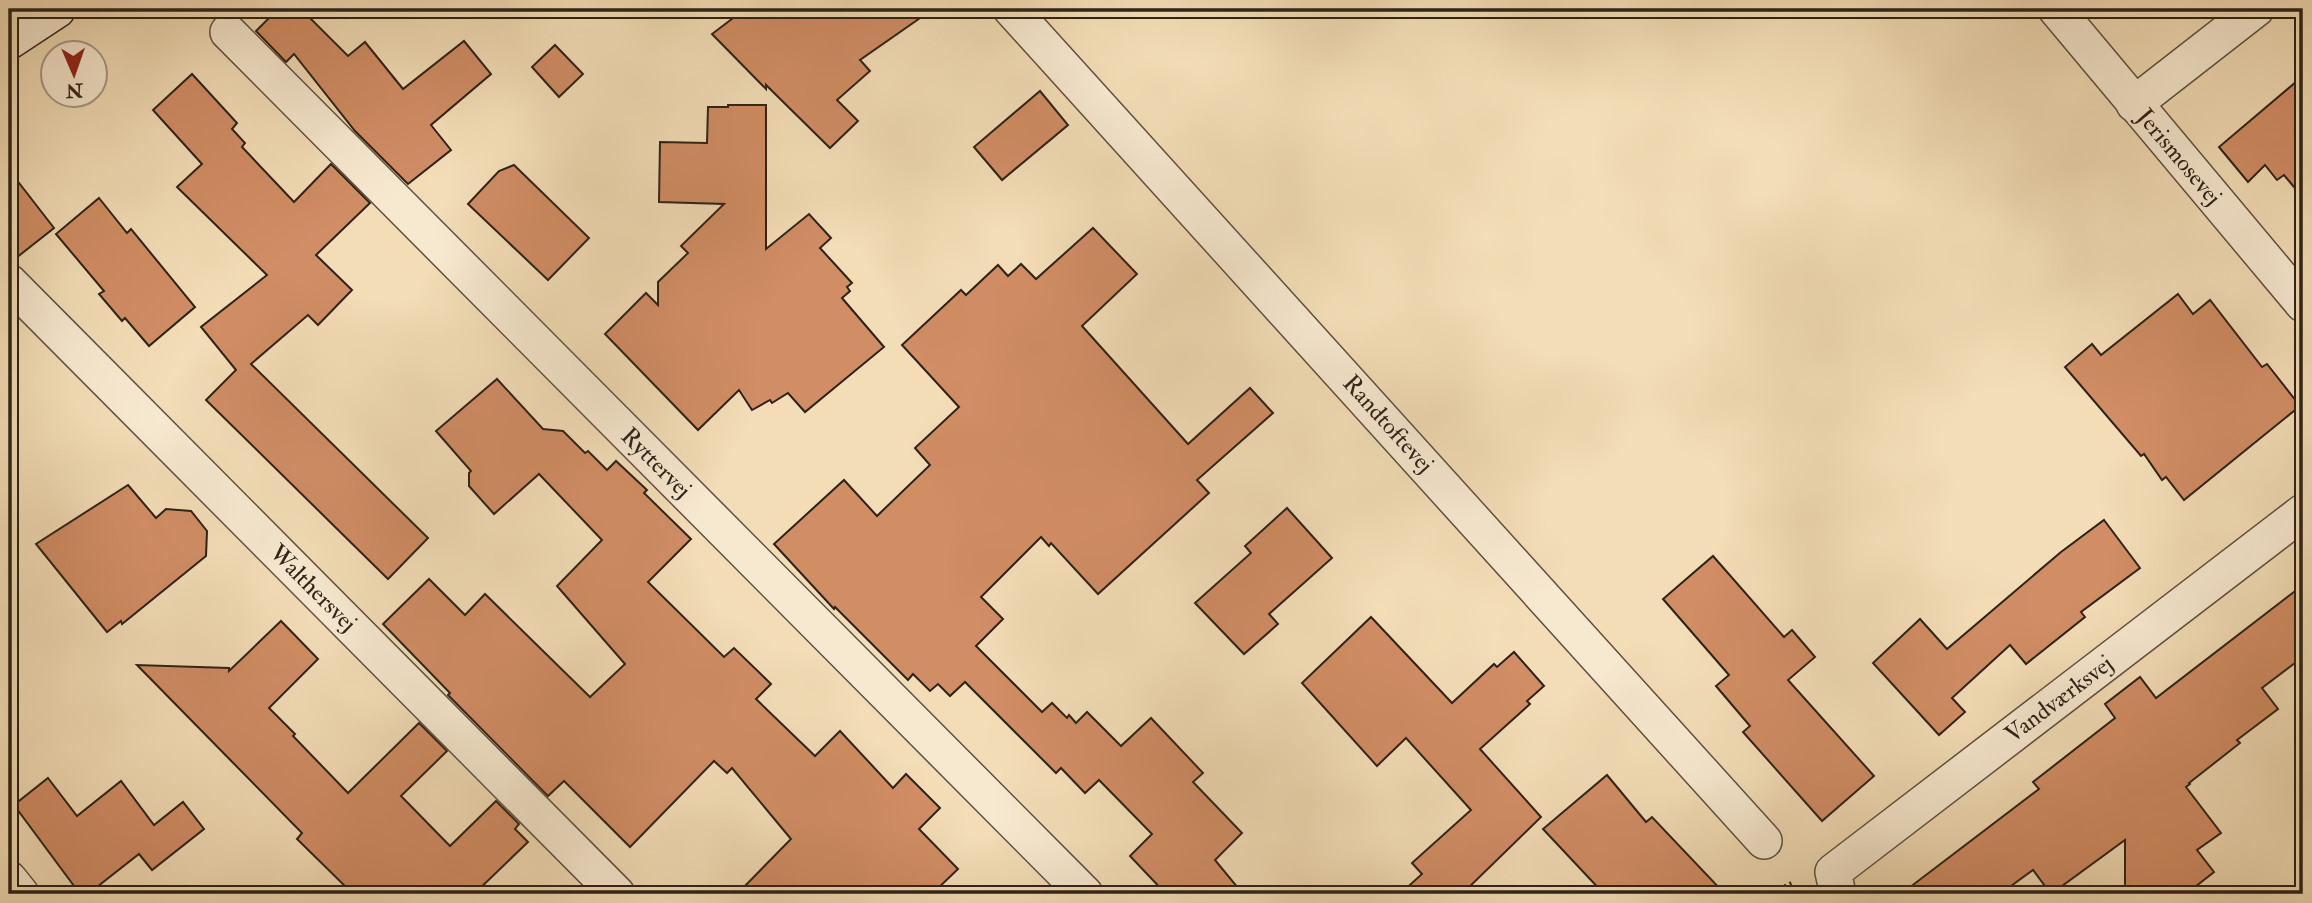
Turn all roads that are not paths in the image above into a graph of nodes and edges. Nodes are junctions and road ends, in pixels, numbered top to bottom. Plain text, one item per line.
1 (56, 9) edge
2 (1011, 9) edge
3 (2056, 9) edge
4 (2256, 9) edge
5 (228, 32) dead end
6 (9, 40) edge
7 (2134, 104) junction
8 (9, 282) edge
9 (2303, 304) edge
10 (2303, 512) edge
11 (1764, 841) dead end
12 (9, 879) edge
13 (21, 894) edge
14 (617, 894) edge
15 (1085, 894) edge
16 (1838, 894) edge

1 - 6 main road
2 - 11 street, Randtoftevej
3 - 7 street, Jerismosevej
4 - 7 street
5 - 15 street, Ryttervej
7 - 9 street, Jerismosevej
8 - 14 street, Walthersvej
10 - 16 street, Vandværksvej
12 - 13 street

